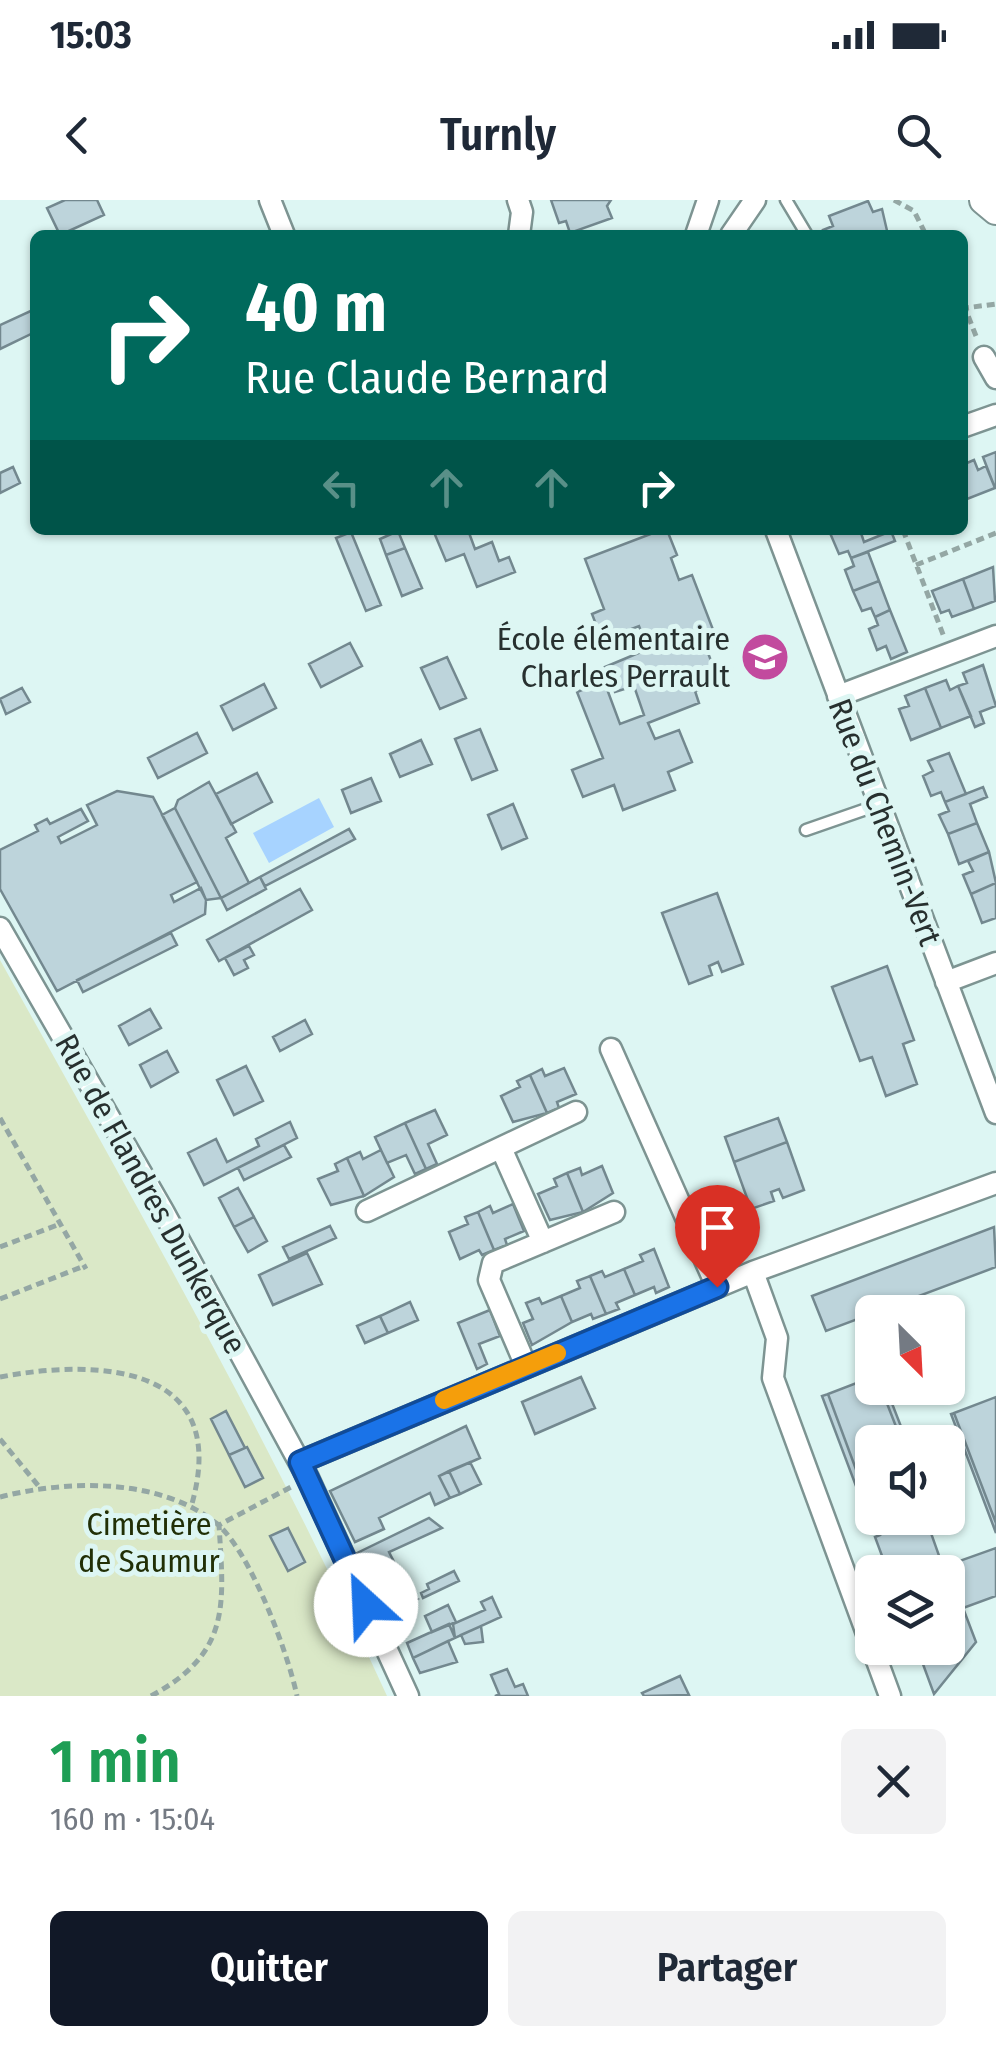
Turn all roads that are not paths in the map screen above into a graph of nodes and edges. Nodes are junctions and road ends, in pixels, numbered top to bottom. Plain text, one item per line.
1 (270, 200) edge
2 (518, 200) edge
3 (708, 200) edge
4 (755, 200) edge
5 (786, 200) edge
6 (984, 200) edge
7 (996, 210) edge
8 (282, 230) edge
9 (520, 230) edge
10 (698, 230) edge
11 (735, 230) edge
12 (804, 230) edge
13 (984, 357) road end
14 (996, 378) edge
15 (996, 414) edge
16 (968, 425) edge
17 (778, 535) edge
18 (996, 636) edge
19 (838, 696) junction
20 (878, 805) junction
21 (806, 830) dead end
22 (0, 928) edge
23 (996, 963) edge
24 (946, 982) junction
25 (610, 1049) dead end
26 (576, 1112) dead end
27 (996, 1113) edge
28 (501, 1148) junction
29 (996, 1183) edge
30 (367, 1211) dead end
31 (614, 1212) dead end
32 (544, 1242) junction
33 (753, 1272) junction
34 (717, 1287) junction
35 (526, 1366) junction
36 (304, 1470) junction
37 (408, 1696) edge
38 (890, 1696) edge

1 - 8 street
2 - 9 street
3 - 10 street
4 - 11 street
5 - 12 lane
6 - 7 main road
13 - 14 street
15 - 16 street
17 - 19 street, Rue du Chemin-Vert
18 - 19 street
19 - 20 street, Rue du Chemin-Vert
20 - 21 lane
20 - 24 street, Rue du Chemin-Vert
22 - 36 street, Rue de Flandres Dunkerque
23 - 24 street
24 - 27 street, Rue du Chemin-Vert
25 - 34 street
26 - 28 street
28 - 30 street
28 - 32 street
29 - 33 street
31 - 32 street
32 - 35 street
33 - 34 street
33 - 38 street
34 - 35 street
35 - 36 street
36 - 37 street, Rue de Flandres Dunkerque

